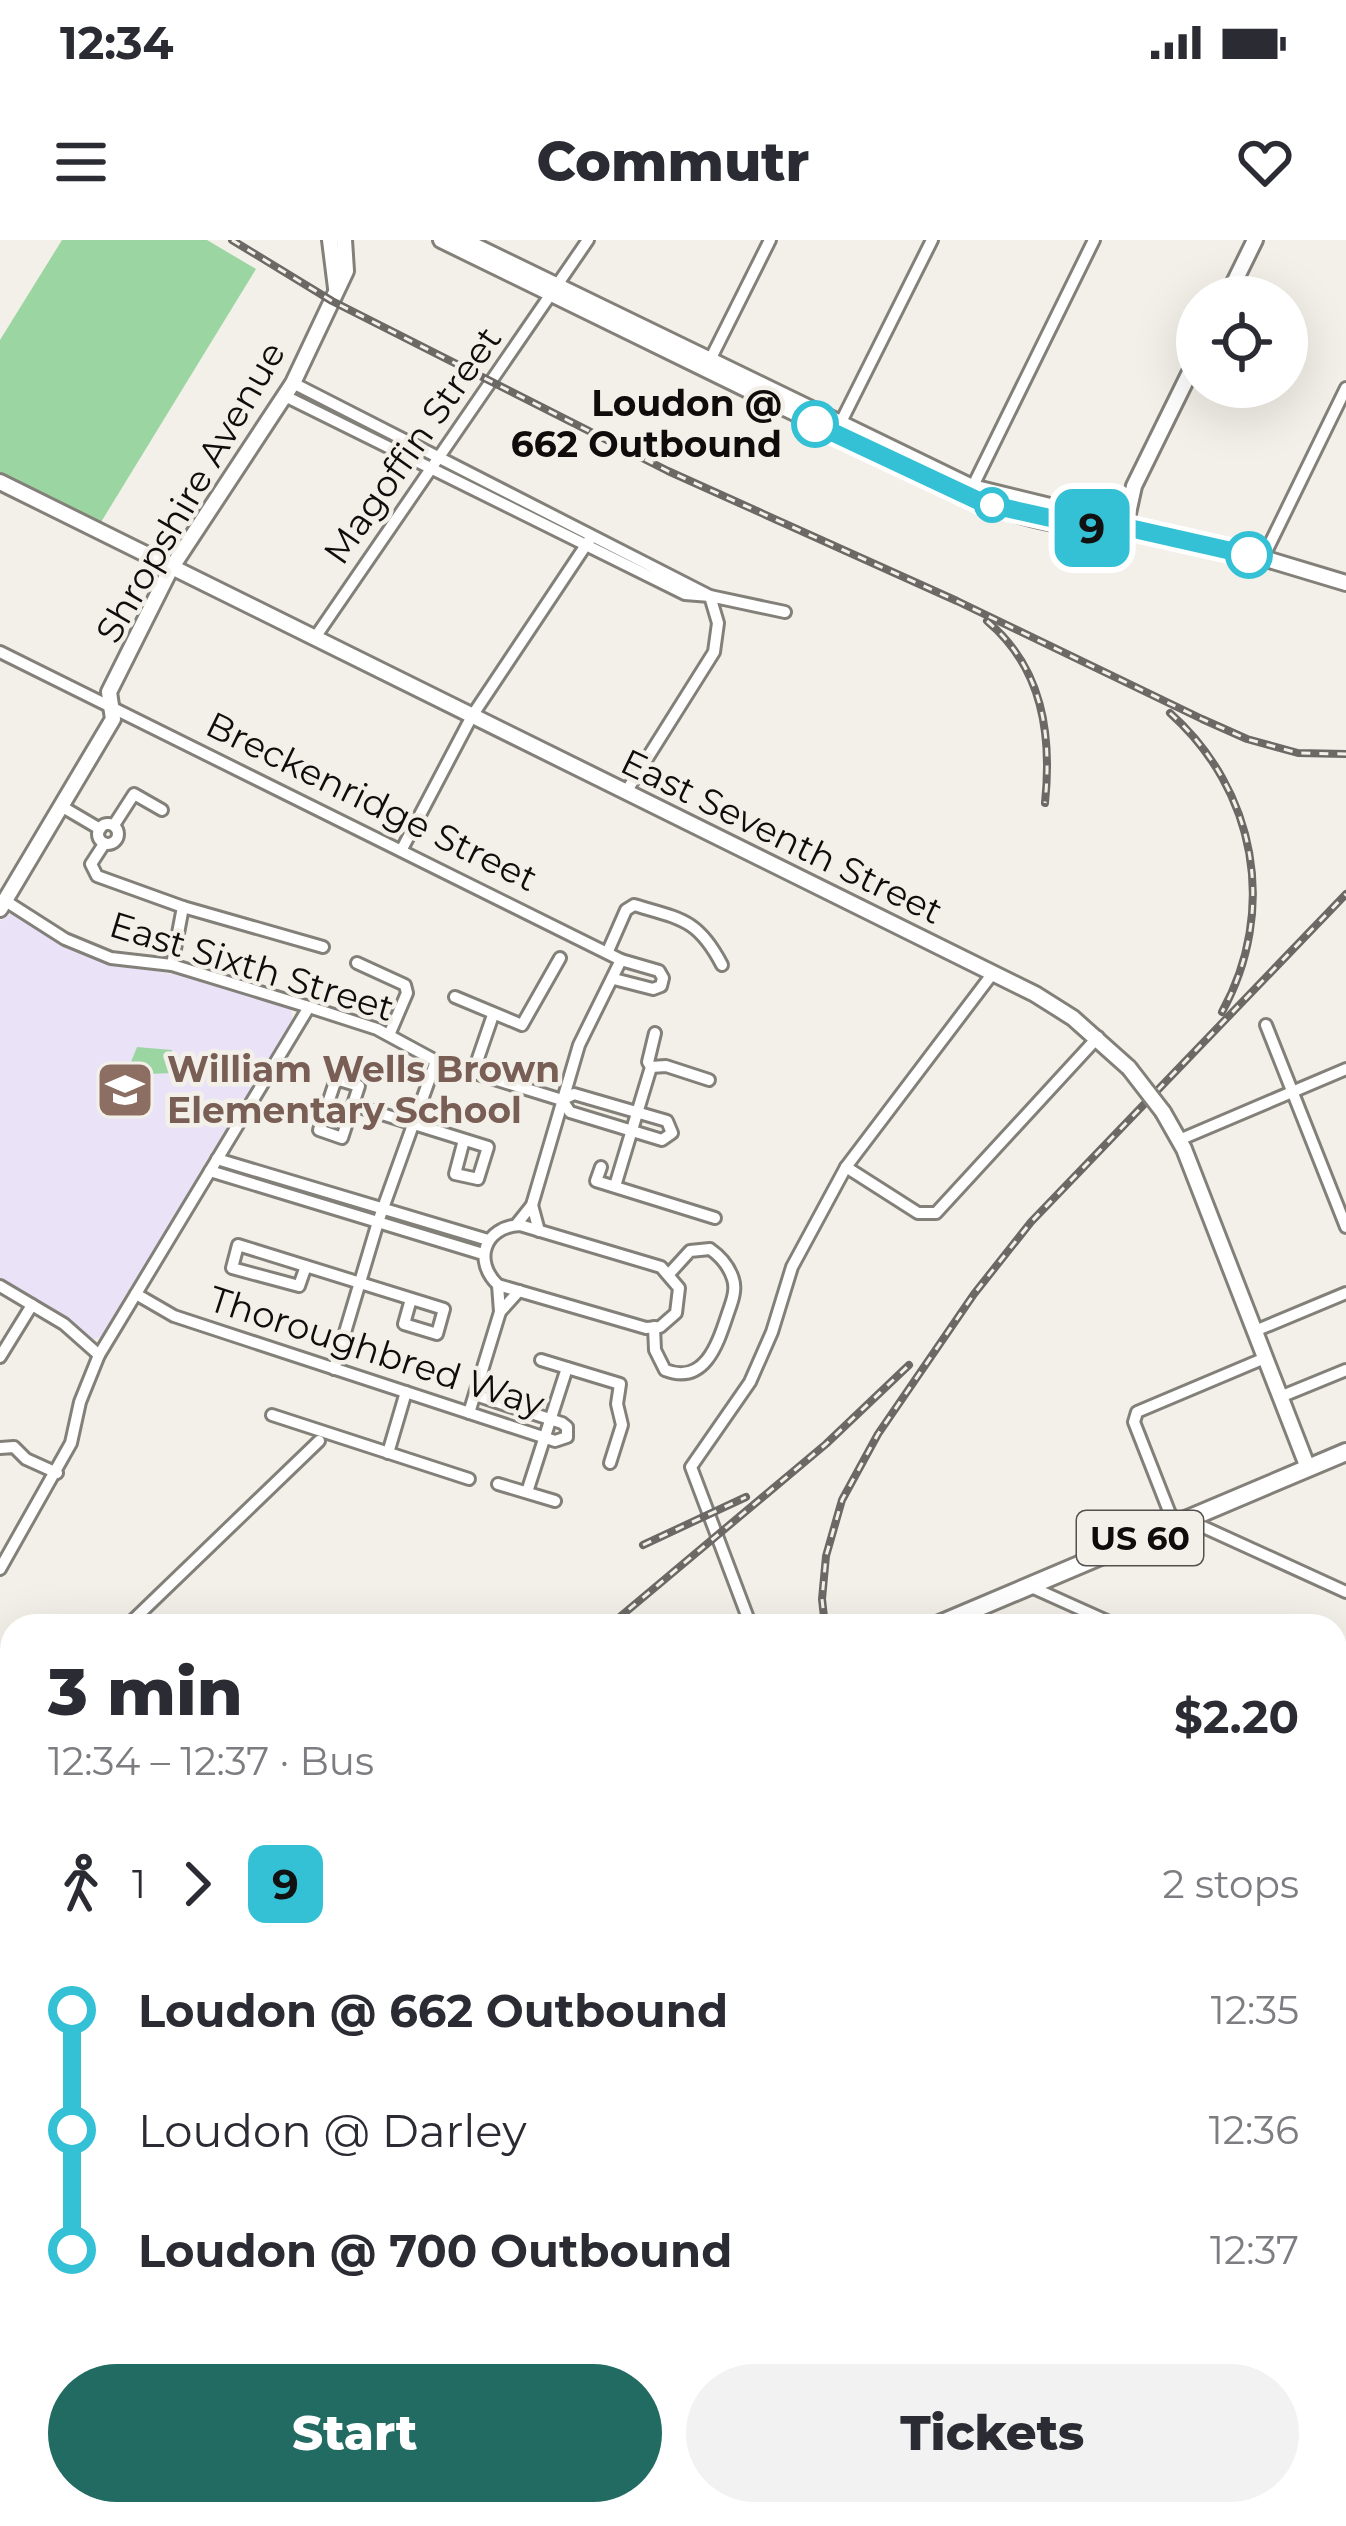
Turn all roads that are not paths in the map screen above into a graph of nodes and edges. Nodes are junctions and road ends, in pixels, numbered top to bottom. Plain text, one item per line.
1 (331, 240) edge
2 (344, 240) edge
3 (441, 240) edge
4 (464, 240) edge
5 (588, 240) edge
6 (770, 240) edge
7 (932, 240) edge
8 (1094, 240) edge
9 (1255, 240) edge
10 (1237, 276) edge
11 (555, 288) junction
12 (336, 293) junction
13 (708, 364) junction
14 (1346, 388) edge
15 (289, 389) junction
16 (1176, 401) edge
17 (838, 429) junction
18 (437, 462) junction
19 (0, 482) edge
20 (970, 492) junction
21 (1125, 527) junction
22 (589, 539) junction
23 (1262, 558) junction
24 (170, 570) junction
25 (1346, 583) edge
26 (710, 596) junction
27 (785, 612) dead end
28 (314, 639) junction
29 (0, 652) edge
30 (112, 707) junction
31 (472, 716) junction
32 (626, 792) junction
33 (61, 806) junction
34 (162, 810) dead end
35 (114, 825) junction
36 (100, 829) junction
37 (104, 844) junction
38 (402, 849) junction
39 (1, 902) edge
40 (182, 907) junction
41 (323, 947) dead end
42 (608, 951) junction
43 (560, 958) dead end
44 (620, 960) junction
45 (356, 963) dead end
46 (722, 964) dead end
47 (172, 965) junction
48 (993, 973) junction
49 (614, 979) junction
50 (455, 998) dead end
51 (309, 1007) junction
52 (493, 1015) junction
53 (1266, 1025) dead end
54 (656, 1033) dead end
55 (388, 1036) junction
56 (1098, 1037) junction
57 (436, 1061) junction
58 (651, 1067) junction
59 (1346, 1069) edge
60 (473, 1073) junction
61 (709, 1079) dead end
62 (1292, 1092) junction
63 (562, 1100) junction
64 (353, 1105) junction
65 (638, 1112) junction
66 (411, 1124) junction
67 (631, 1131) junction
68 (464, 1140) dead end
69 (1179, 1140) junction
70 (218, 1159) junction
71 (601, 1167) dead end
72 (846, 1167) junction
73 (210, 1171) junction
74 (615, 1186) junction
75 (532, 1205) junction
76 (380, 1215) junction
77 (715, 1218) dead end
78 (1346, 1227) edge
79 (528, 1228) junction
80 (488, 1240) junction
81 (483, 1254) junction
82 (306, 1266) junction
83 (669, 1274) junction
84 (360, 1283) junction
85 (0, 1286) edge
86 (508, 1288) junction
87 (1346, 1293) edge
88 (136, 1294) junction
89 (411, 1299) dead end
90 (32, 1305) junction
91 (500, 1312) junction
92 (654, 1327) junction
93 (1256, 1331) junction
94 (99, 1355) junction
95 (0, 1357) edge
96 (1265, 1358) junction
97 (541, 1360) dead end
98 (567, 1368) junction
99 (334, 1369) junction
100 (1346, 1370) edge
101 (406, 1392) junction
102 (475, 1395) junction
103 (1280, 1397) junction
104 (470, 1413) junction
105 (272, 1415) dead end
106 (550, 1419) junction
107 (545, 1437) junction
108 (320, 1441) dead end
109 (0, 1448) edge
110 (1346, 1452) edge
111 (388, 1453) junction
112 (610, 1463) dead end
113 (1308, 1468) junction
114 (57, 1473) junction
115 (469, 1480) dead end
116 (498, 1484) dead end
117 (527, 1492) junction
118 (555, 1501) dead end
119 (1180, 1521) junction
120 (0, 1569) edge
121 (1029, 1586) junction
122 (1346, 1592) edge
123 (140, 1614) edge
124 (747, 1614) edge
125 (963, 1614) edge
126 (1091, 1614) edge

1 - 12 street
2 - 12 street, Shropshire Avenue
3 - 11 street
4 - 11 street
5 - 11 street, Magoffin Street
6 - 13 street
7 - 17 street
8 - 20 street
9 - 10 street
11 - 13 street
11 - 18 street, Magoffin Street
12 - 15 street, Shropshire Avenue
13 - 17 street
14 - 23 street
15 - 18 street
15 - 24 street, Shropshire Avenue
16 - 21 street
17 - 20 street
18 - 22 street
18 - 28 street, Magoffin Street
19 - 24 street, East Seventh Street
20 - 21 street
21 - 23 street
22 - 26 street
22 - 31 street
23 - 25 street
24 - 28 street, East Seventh Street
24 - 30 street, Shropshire Avenue
26 - 27 street
26 - 32 street
28 - 31 street, East Seventh Street
29 - 30 street, Breckenridge Street
30 - 33 street, Shropshire Avenue
30 - 38 street, Breckenridge Street
31 - 32 street, East Seventh Street
31 - 38 street
32 - 48 street, East Seventh Street
33 - 36 street
33 - 39 street, Shropshire Avenue
34 - 35 street
35 - 36 street
35 - 37 street
36 - 37 street
37 - 40 street
38 - 42 street, Breckenridge Street
39 - 47 street, East Sixth Street
40 - 41 street
40 - 47 street
42 - 44 street, Breckenridge Street
42 - 46 street
43 - 52 street
44 - 49 street
44 - 49 street, Breckenridge Street
45 - 55 street
47 - 51 street, East Sixth Street
48 - 56 street, East Seventh Street
48 - 72 street
49 - 63 street
50 - 52 street
51 - 55 street, East Sixth Street
51 - 70 street
52 - 60 street
53 - 62 street
54 - 58 street
55 - 57 street, East Sixth Street
56 - 69 street, East Seventh Street, bridge
56 - 72 street
57 - 60 street, East Sixth Street
57 - 66 street
58 - 61 street
58 - 65 street
59 - 62 street
60 - 63 street, East Sixth Street
62 - 69 street
62 - 78 street
63 - 65 street, East Sixth Street
63 - 67 street, East Sixth Street
63 - 75 street
64 - 64 street
64 - 66 street
65 - 67 street
65 - 67 street
66 - 68 street
66 - 76 street
67 - 74 street
69 - 93 street, East Seventh Street
70 - 73 street
70 - 76 street
71 - 74 street
72 - 124 street
73 - 76 street
73 - 88 street
74 - 77 street
75 - 79 street
75 - 79 street
76 - 80 street
76 - 81 street
76 - 84 street
79 - 80 street
79 - 83 street
80 - 81 street
81 - 86 street
82 - 82 street
82 - 84 street
83 - 92 street
83 - 92 street
84 - 89 street
84 - 99 street
85 - 90 street
86 - 91 street
86 - 91 street
86 - 92 street
87 - 93 street
88 - 94 street
88 - 99 street, Thoroughbred Way
90 - 94 street
90 - 95 street
91 - 102 street
93 - 96 street, East Seventh Street
94 - 114 street
96 - 103 street, East Seventh Street
96 - 119 street
97 - 98 street
98 - 106 street
98 - 112 street
99 - 101 street, Thoroughbred Way
100 - 103 street
101 - 104 street, Thoroughbred Way
101 - 111 street
102 - 104 street
102 - 106 street, Thoroughbred Way
103 - 113 street, East Seventh Street
104 - 107 street, Thoroughbred Way
105 - 111 street
106 - 107 street
106 - 107 street, Thoroughbred Way
107 - 117 street
108 - 123 street
109 - 114 street
110 - 113 main road, US 60
111 - 115 street
113 - 119 main road, US 60
114 - 120 street
116 - 117 street
117 - 118 street
119 - 121 main road, US 60
119 - 122 street
121 - 125 main road, US 60
121 - 126 street

